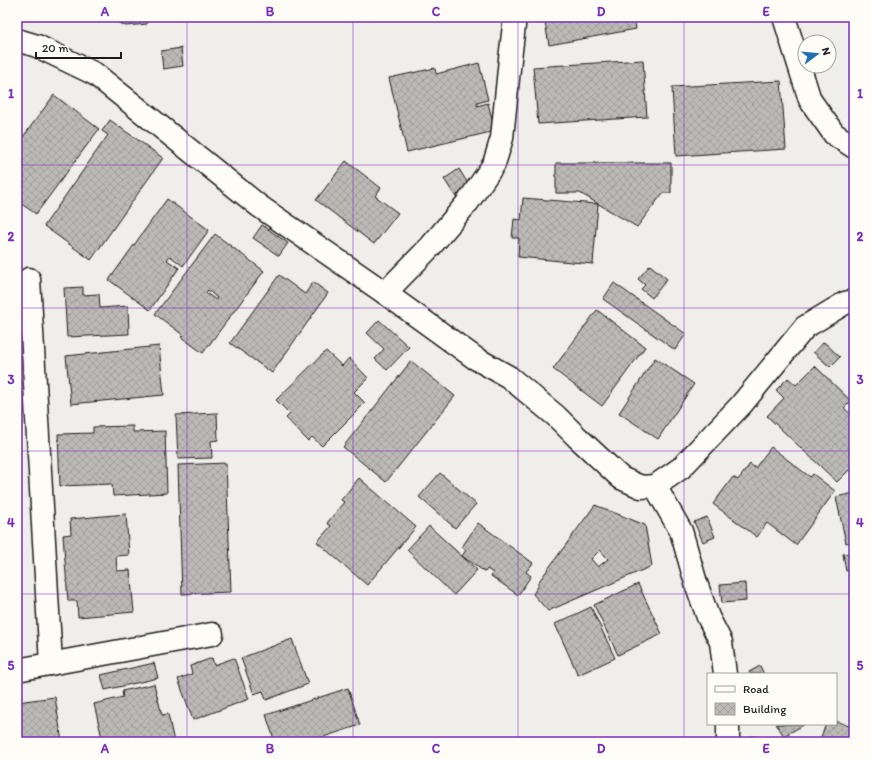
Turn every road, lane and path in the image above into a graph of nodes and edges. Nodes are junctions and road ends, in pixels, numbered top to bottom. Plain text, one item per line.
1 (515, 17) edge
2 (784, 17) edge
3 (17, 40) edge
4 (854, 147) edge
5 (29, 279) dead end
6 (385, 293) junction
7 (854, 301) edge
8 (655, 486) junction
9 (212, 634) dead end
10 (50, 664) junction
11 (17, 670) edge
12 (725, 673) edge
13 (728, 725) edge
14 (728, 742) edge

1 - 6 street
2 - 4 street
3 - 6 street
5 - 10 street
6 - 8 street
7 - 8 street
8 - 12 street
9 - 10 street
10 - 11 street
13 - 14 street

